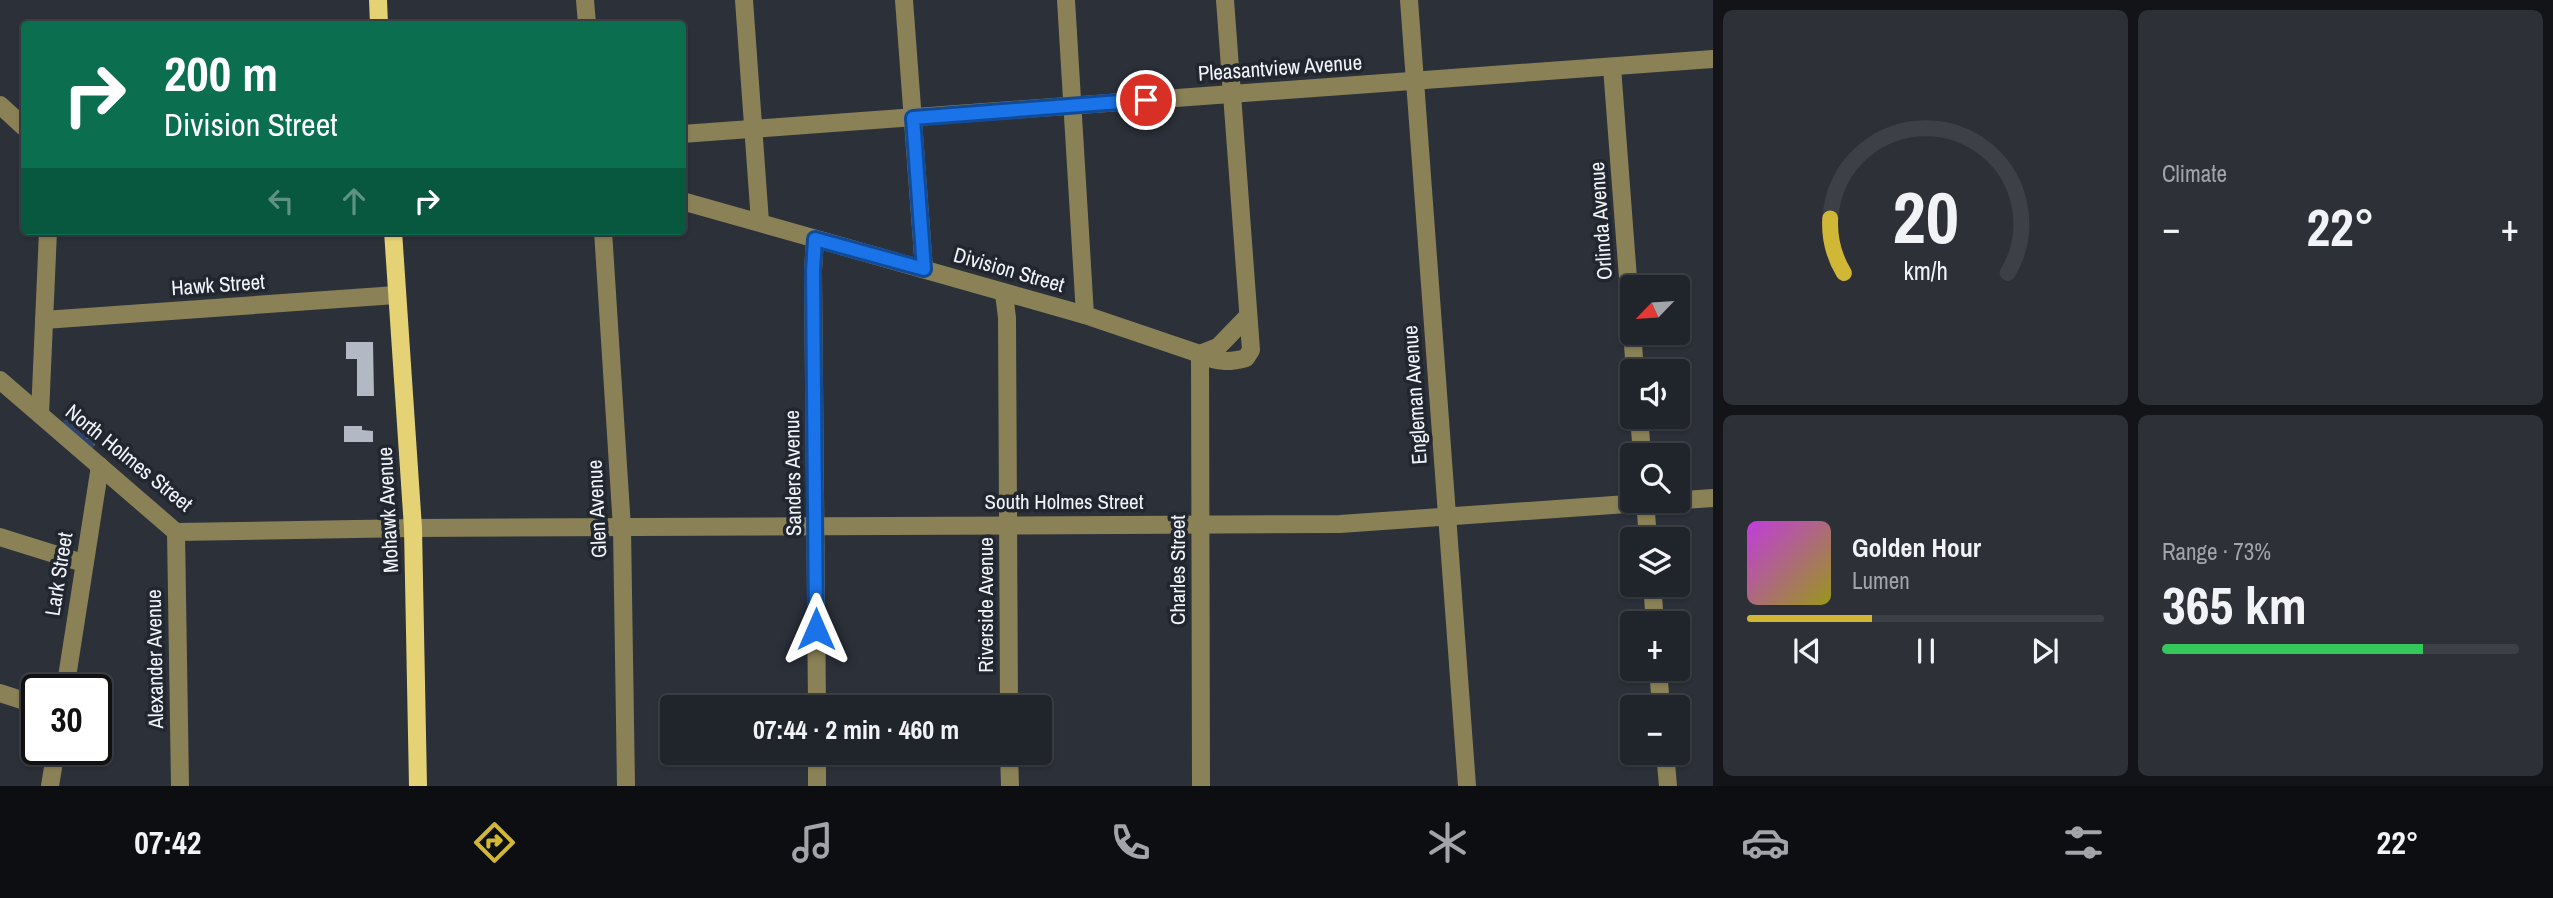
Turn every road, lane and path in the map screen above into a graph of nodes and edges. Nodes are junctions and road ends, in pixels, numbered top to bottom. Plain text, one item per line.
1 (378, 0) edge
2 (585, 0) edge
3 (744, 0) edge
4 (904, 0) edge
5 (1066, 0) edge
6 (1225, 0) edge
7 (1409, 0) edge
8 (379, 21) edge
9 (587, 21) edge
10 (1713, 59) edge
11 (1612, 67) junction
12 (1414, 81) junction
13 (1232, 94) junction
14 (0, 105) edge
15 (1073, 105) junction
16 (913, 118) junction
17 (21, 124) edge
18 (754, 128) junction
19 (686, 134) edge
20 (686, 202) edge
21 (760, 222) junction
22 (48, 235) edge
23 (393, 235) edge
24 (603, 235) edge
25 (815, 239) junction
26 (924, 269) junction
27 (1004, 293) junction
28 (396, 295) junction
29 (1086, 315) junction
30 (1248, 316) junction
31 (44, 320) junction
32 (1200, 354) junction
33 (1634, 359) edge
34 (0, 380) edge
35 (40, 414) junction
36 (100, 466) junction
37 (1713, 498) edge
38 (1690, 499) edge
39 (1620, 504) edge
40 (1447, 518) junction
41 (1201, 524) junction
42 (816, 525) junction
43 (1008, 525) junction
44 (413, 528) junction
45 (622, 528) junction
46 (176, 532) junction
47 (0, 537) edge
48 (83, 563) junction
49 (67, 674) edge
50 (0, 693) edge
51 (817, 695) edge
52 (1009, 695) edge
53 (21, 700) edge
54 (53, 765) edge
55 (817, 765) edge
56 (1009, 765) edge
57 (1666, 765) edge
58 (50, 786) edge
59 (180, 786) edge
60 (418, 786) edge
61 (626, 786) edge
62 (817, 786) edge
63 (1010, 786) edge
64 (1201, 786) edge
65 (1467, 786) edge
66 (1668, 786) edge

1 - 8 main road
2 - 9 street
3 - 18 street
4 - 16 street
5 - 15 street
6 - 13 street
7 - 12 street, Engleman Avenue
10 - 11 street, Pleasantview Avenue
11 - 12 street, Pleasantview Avenue
11 - 33 street, Orlinda Avenue
12 - 13 street, Pleasantview Avenue
12 - 40 street, Engleman Avenue
13 - 15 street, Pleasantview Avenue
13 - 30 street
14 - 17 street
15 - 16 street, Pleasantview Avenue
15 - 29 street
16 - 18 street, Pleasantview Avenue
16 - 26 street
18 - 19 street, Pleasantview Avenue
18 - 21 street
20 - 21 street, Division Street
21 - 25 street, Division Street
22 - 31 street
23 - 28 main road, Mohawk Avenue
24 - 45 street, Glen Avenue
25 - 26 street, Division Street
25 - 42 street, Sanders Avenue
26 - 27 street, Division Street
27 - 29 street, Division Street
27 - 43 street, Riverside Avenue
28 - 31 street, Hawk Street
28 - 44 main road, Mohawk Avenue
29 - 32 street, Division Street
30 - 32 street
30 - 32 street
31 - 35 street
32 - 41 street, Charles Street
34 - 35 street, North Holmes Street
35 - 36 street, North Holmes Street
36 - 46 street, North Holmes Street
36 - 48 street, Lark Street
37 - 38 street, South Holmes Street
39 - 40 street, South Holmes Street
40 - 41 street, South Holmes Street
40 - 65 street, Engleman Avenue
41 - 43 street, South Holmes Street
41 - 64 street, Charles Street
42 - 43 street, South Holmes Street
42 - 45 street, South Holmes Street
42 - 51 street, Sanders Avenue
43 - 52 street, Riverside Avenue
44 - 45 street, South Holmes Street
44 - 46 street, North Holmes Street
44 - 60 main road, Mohawk Avenue
45 - 61 street, Glen Avenue
46 - 59 street, Alexander Avenue
47 - 48 street
48 - 49 street, Lark Street
50 - 53 street
54 - 58 street
55 - 62 street
56 - 63 street
57 - 66 street

